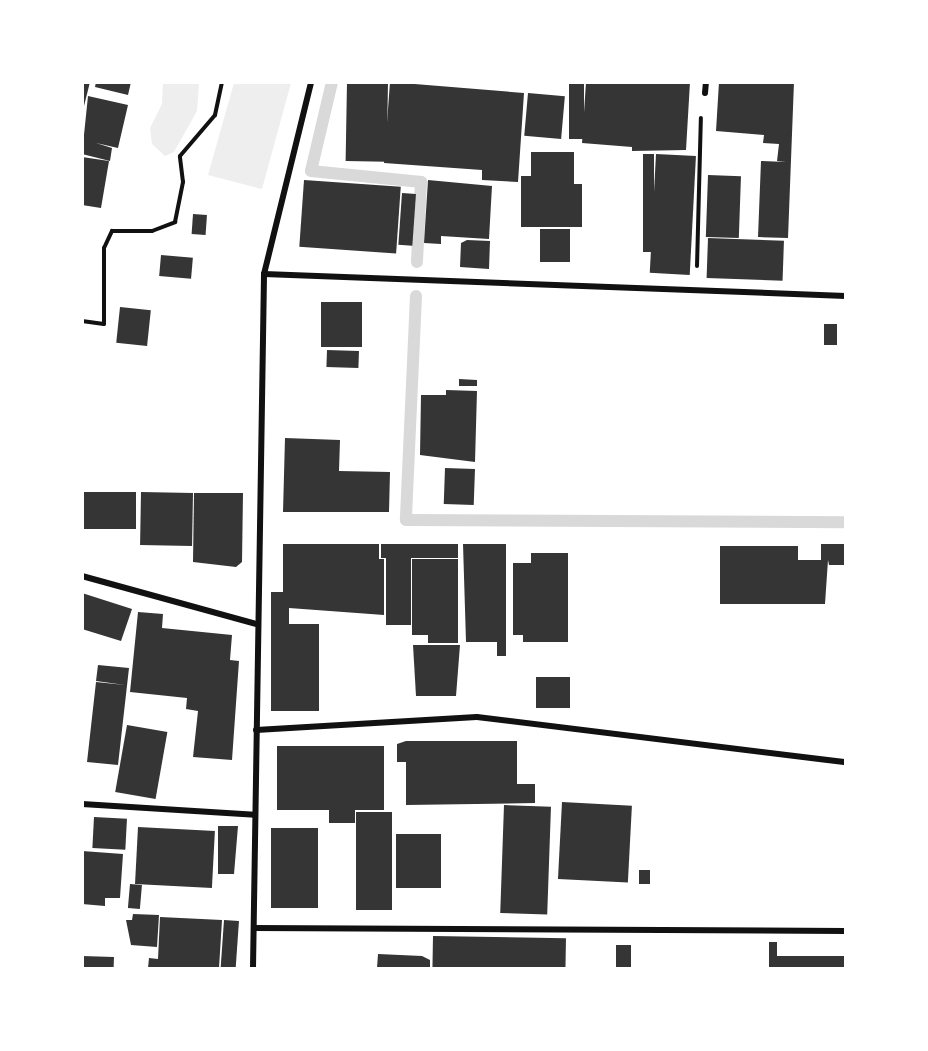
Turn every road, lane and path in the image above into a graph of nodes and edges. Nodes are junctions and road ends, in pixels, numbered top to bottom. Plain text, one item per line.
1 (222, 82) edge
2 (311, 82) edge
3 (706, 82) edge
4 (705, 93) joint
5 (264, 274) junction
6 (697, 291) junction
7 (846, 296) edge
8 (82, 321) edge
9 (82, 576) edge
10 (256, 624) junction
11 (256, 730) junction
12 (846, 762) edge
13 (82, 804) edge
14 (255, 815) junction
15 (254, 928) junction
16 (846, 931) edge
17 (254, 969) edge

1 - 8 path
2 - 5 street
3 - 4 street
4 - 6 path
5 - 6 street
5 - 10 street
6 - 7 street
9 - 10 street
10 - 11 street
11 - 12 street
11 - 14 street
13 - 14 street
14 - 15 street
15 - 16 street
15 - 17 street

